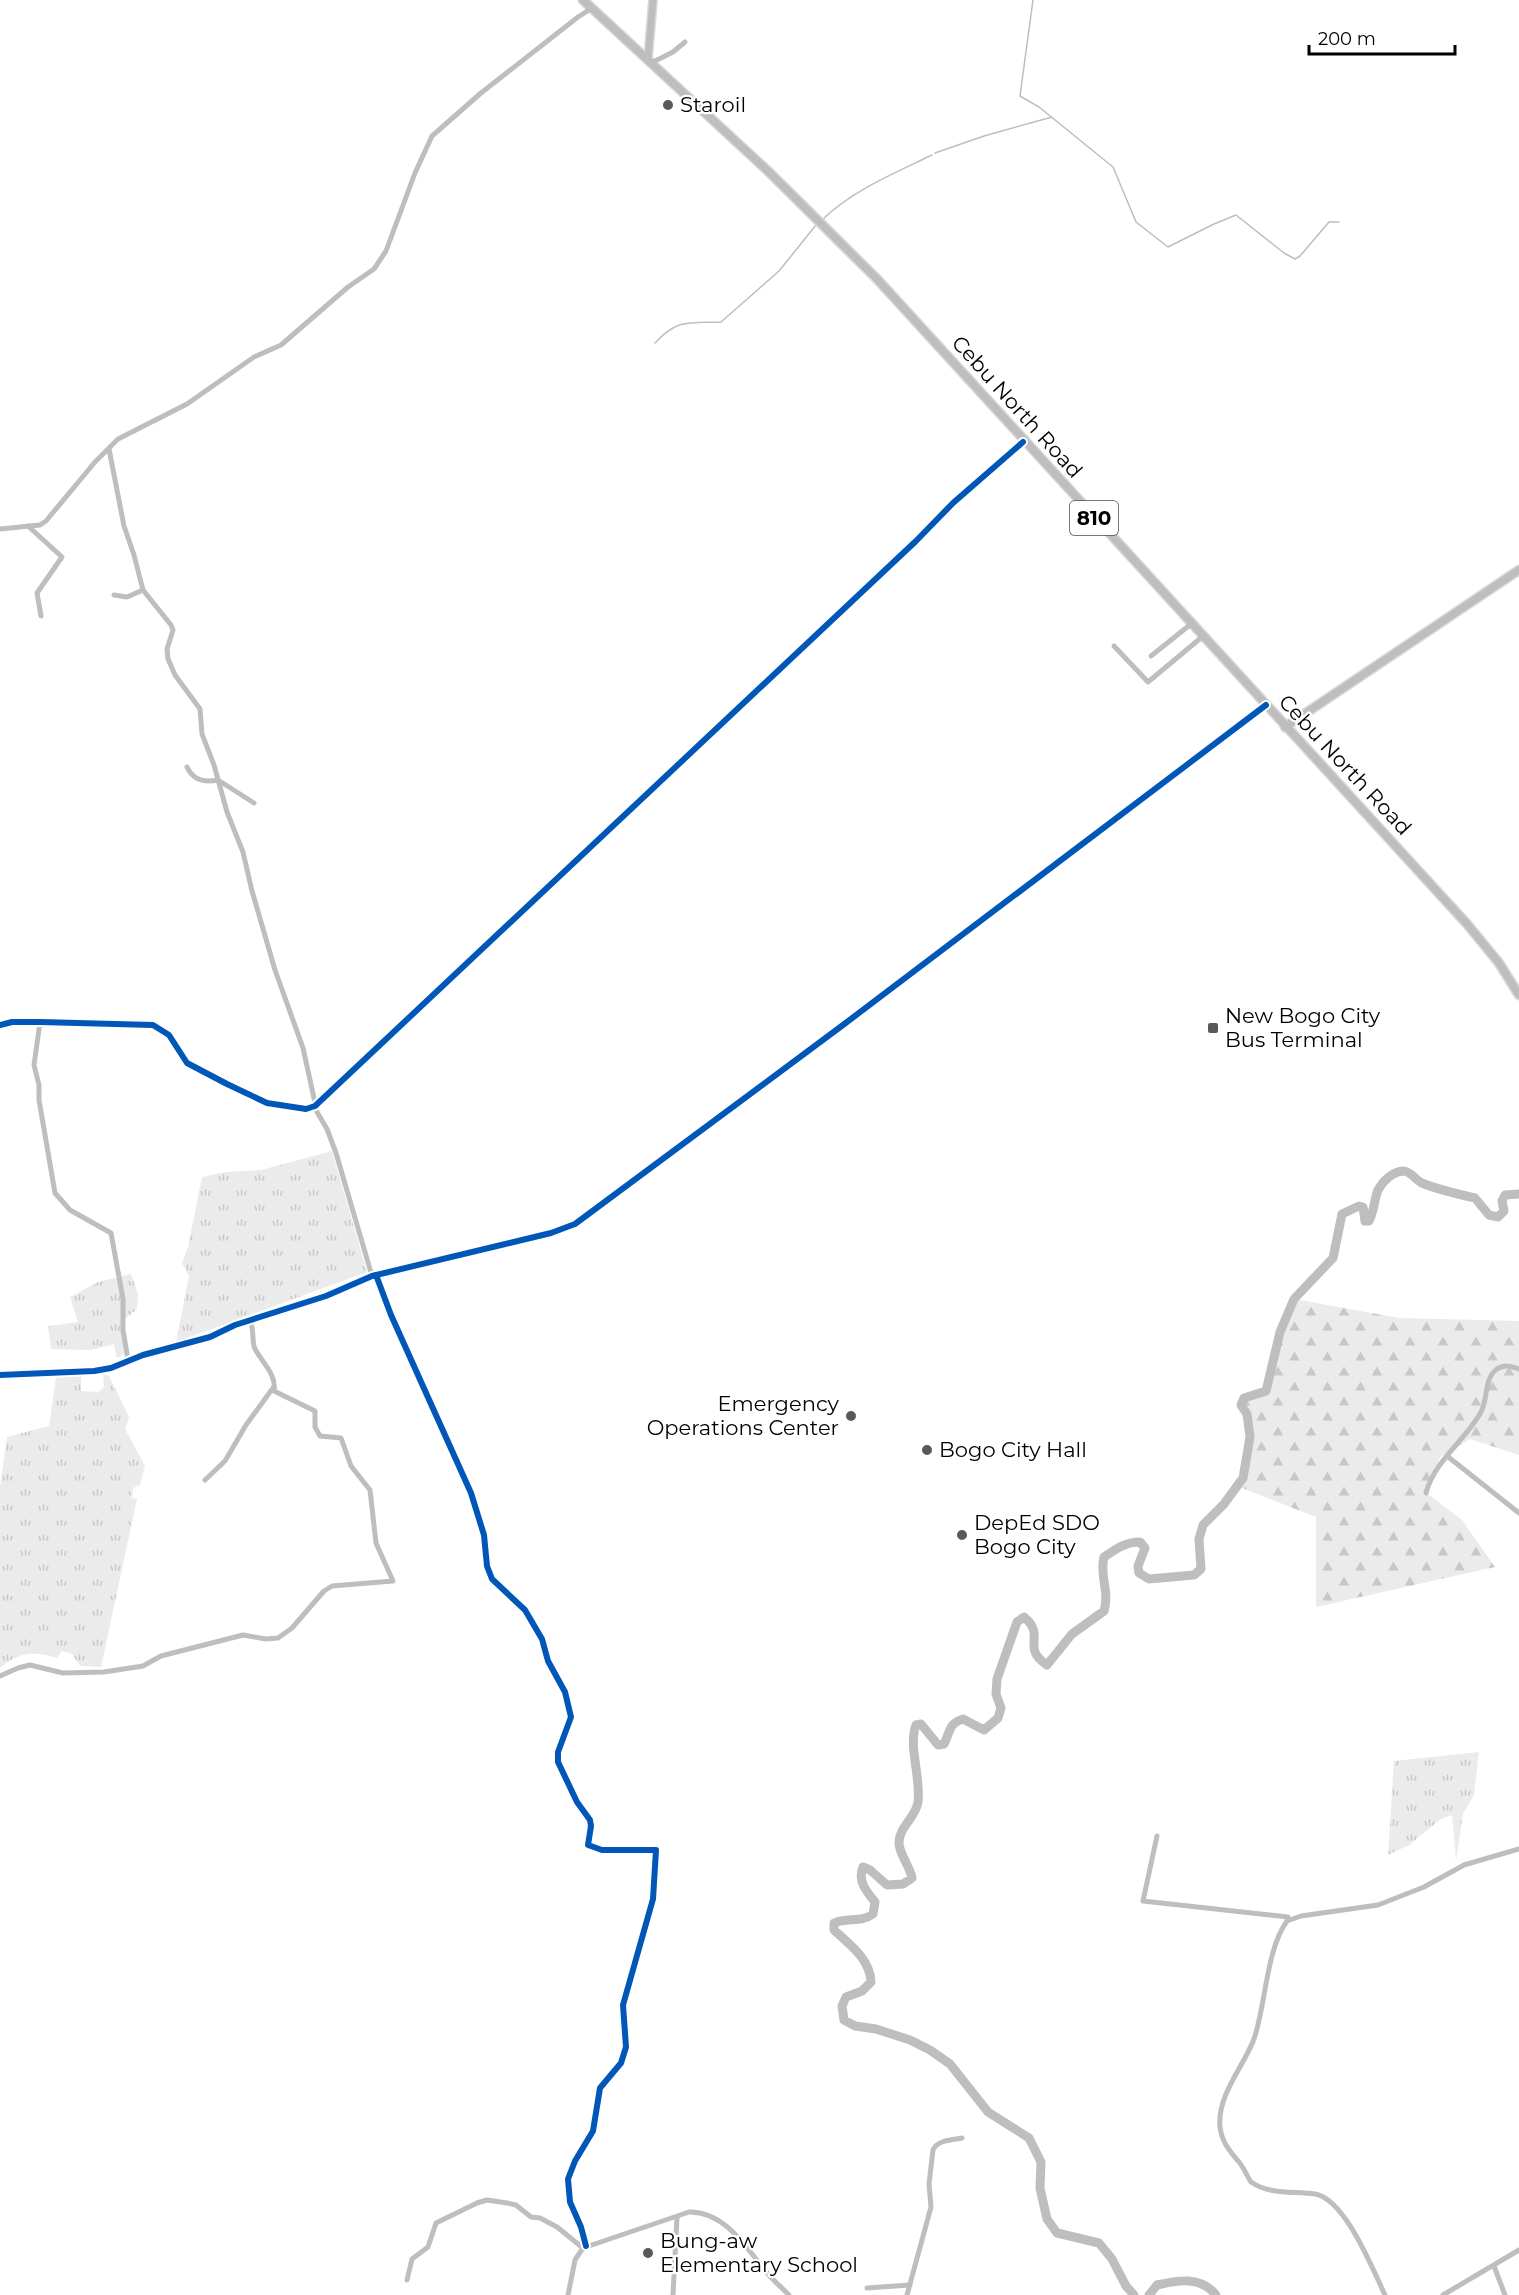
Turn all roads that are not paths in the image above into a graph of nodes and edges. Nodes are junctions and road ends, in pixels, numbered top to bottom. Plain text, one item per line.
1 (583, 0) edge
2 (653, 0) edge
3 (592, 8) junction
4 (685, 42) dead end
5 (650, 61) junction
6 (1023, 442) junction
7 (109, 449) junction
8 (28, 526) junction
9 (0, 529) edge
10 (1519, 570) edge
11 (143, 590) junction
12 (114, 595) dead end
13 (41, 616) dead end
14 (1191, 624) junction
15 (1202, 637) junction
16 (1114, 646) dead end
17 (1151, 656) dead end
18 (1266, 705) junction
19 (1285, 728) junction
20 (187, 767) dead end
21 (218, 780) junction
22 (254, 803) dead end
23 (1519, 996) edge
24 (25, 1022) junction
25 (40, 1022) junction
26 (0, 1025) edge
27 (38, 1031) junction
28 (315, 1106) junction
29 (374, 1275) junction
30 (250, 1321) junction
31 (128, 1360) junction
32 (1519, 1369) edge
33 (0, 1375) edge
34 (275, 1385) junction
35 (1447, 1456) junction
36 (205, 1480) dead end
37 (1426, 1493) dead end
38 (1519, 1513) edge
39 (0, 1676) edge
40 (1157, 1836) dead end
41 (1519, 1849) edge
42 (1287, 1921) junction
43 (962, 2138) dead end
44 (677, 2217) junction
45 (585, 2247) junction
46 (1519, 2250) edge
47 (1494, 2266) junction
48 (406, 2280) dead end
49 (910, 2284) junction
50 (782, 2288) junction
51 (867, 2288) dead end
52 (568, 2295) edge
53 (673, 2295) edge
54 (782, 2295) edge
55 (789, 2295) edge
56 (907, 2295) edge
57 (1385, 2295) edge
58 (1443, 2295) edge
59 (1505, 2295) edge

1 - 3 highway, Cebu North Road / 810
2 - 5 main road
3 - 5 highway, Cebu North Road / 810
3 - 7 street
4 - 5 street
5 - 6 highway, Cebu North Road / 810
6 - 14 highway, Cebu North Road / 810
6 - 28 street
7 - 8 street
7 - 11 street
8 - 9 street
8 - 13 street
10 - 19 highway
11 - 12 street
11 - 21 street
14 - 15 highway, Cebu North Road / 810
14 - 17 street
15 - 16 street
15 - 18 highway, Cebu North Road / 810
18 - 19 highway, Cebu North Road / 810
18 - 29 street
19 - 23 highway, Cebu North Road / 810
20 - 21 street
21 - 22 street
21 - 28 street
24 - 25 street
24 - 26 street
24 - 27 street
25 - 27 street
25 - 28 street
27 - 31 street
28 - 29 street
29 - 30 street
29 - 45 street
30 - 31 street
30 - 34 street
31 - 33 street
32 - 35 street
34 - 36 street
34 - 39 street
35 - 37 street
35 - 38 street
40 - 42 street
41 - 42 street
42 - 57 street
43 - 49 street
44 - 45 street
44 - 50 street
44 - 53 street
45 - 48 street
45 - 52 street
46 - 47 street
47 - 58 street
47 - 59 street
49 - 51 street
49 - 56 street
50 - 54 street
50 - 55 street

